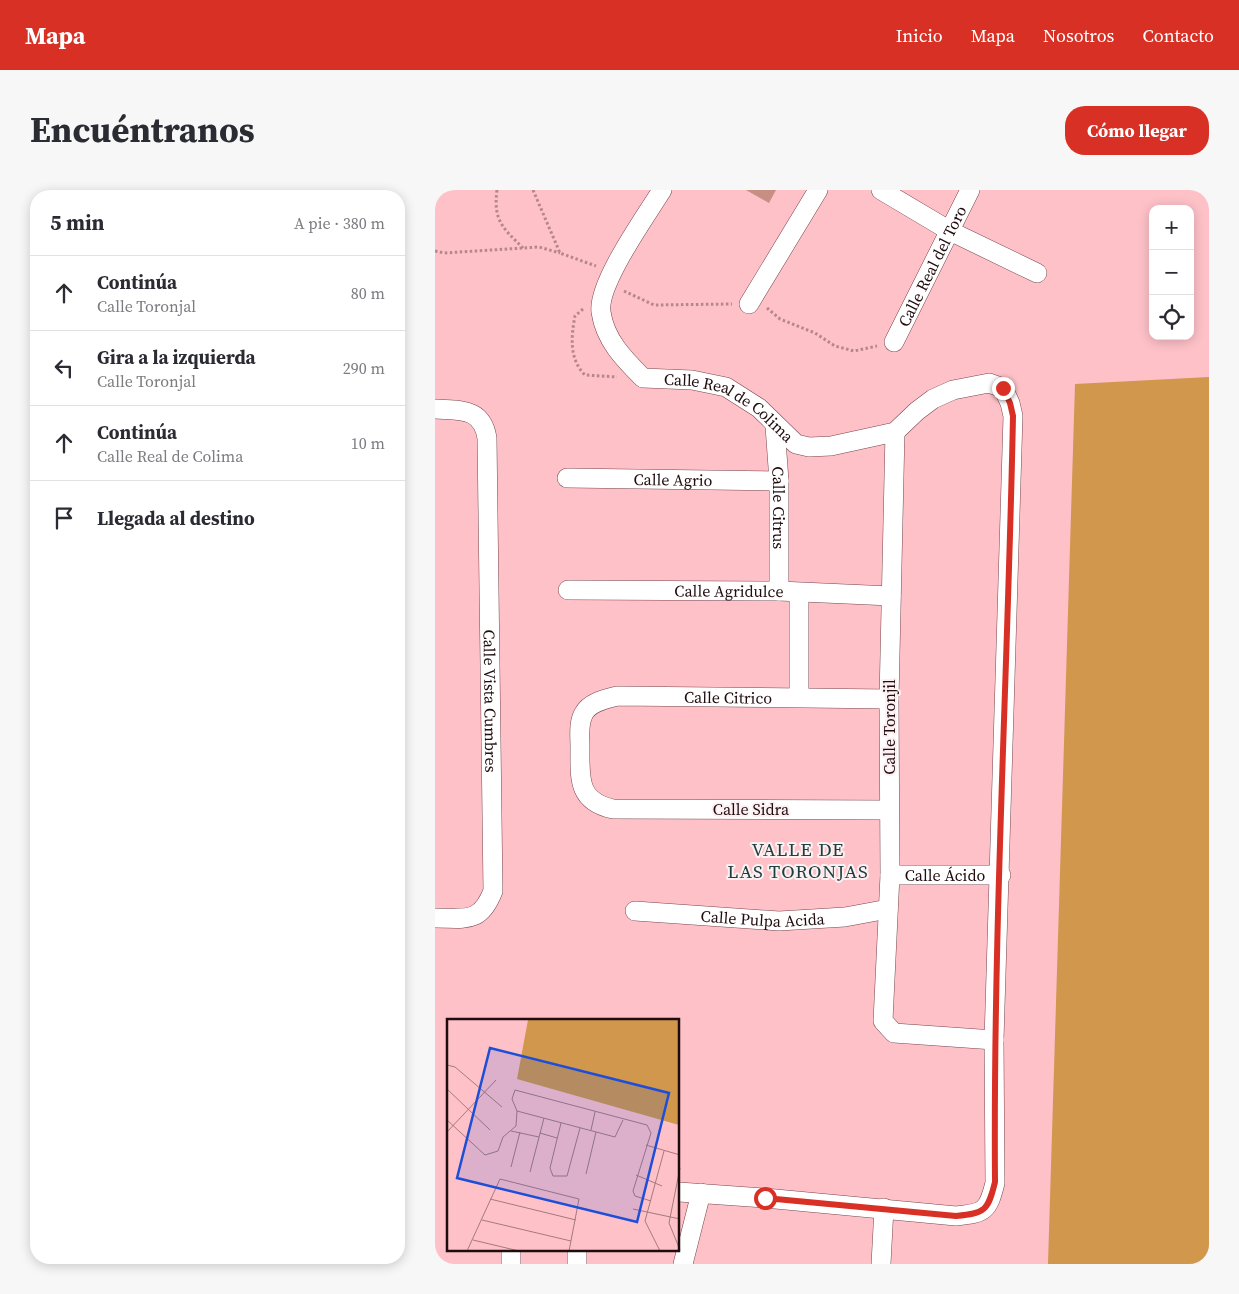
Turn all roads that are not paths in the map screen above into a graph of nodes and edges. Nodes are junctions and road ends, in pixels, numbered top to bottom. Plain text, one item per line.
1 (661, 190) edge
2 (819, 190) edge
3 (881, 190) edge
4 (970, 190) edge
5 (950, 231) junction
6 (1037, 273) dead end
7 (749, 304) dead end
8 (895, 342) dead end
9 (435, 409) edge
10 (775, 426) junction
11 (895, 432) junction
12 (567, 478) dead end
13 (779, 481) junction
14 (568, 590) dead end
15 (779, 591) junction
16 (799, 593) junction
17 (891, 596) junction
18 (799, 697) junction
19 (889, 700) junction
20 (613, 809) joint
21 (889, 810) junction
22 (890, 875) junction
23 (1001, 875) junction
24 (888, 908) junction
25 (635, 912) dead end
26 (435, 918) edge
27 (994, 1040) junction
28 (680, 1192) edge
29 (701, 1193) junction
30 (884, 1208) junction
31 (683, 1264) edge
32 (881, 1264) edge

1 - 10 street, Calle Real de Colima
2 - 7 street
3 - 5 street
4 - 5 street, Calle Real del Toro
5 - 6 street
5 - 8 street, Calle Real del Toro
9 - 26 street, Calle Vista Cumbres
10 - 11 street, Calle Real de Colima
10 - 13 street, Calle Citrus
11 - 17 street, Calle Toronjil
11 - 23 street
12 - 13 street, Calle Agrio
13 - 15 street, Calle Citrus
14 - 15 street, Calle Agridulce
15 - 16 street, Calle Agridulce
16 - 17 street, Calle Agridulce
16 - 18 street
17 - 19 street, Calle Toronjil
18 - 19 street, Calle Citrico
18 - 20 street, Calle Citrico
19 - 21 street, Calle Toronjil
20 - 21 street, Calle Sidra
21 - 22 street, Calle Toronjil
22 - 23 street, Calle Ácido
22 - 24 street, Calle Toronjil
23 - 27 street
24 - 25 street, Calle Pulpa Acida
24 - 27 street, Calle Toronjil
27 - 30 street
28 - 29 street
29 - 30 street
29 - 31 street
30 - 32 street

